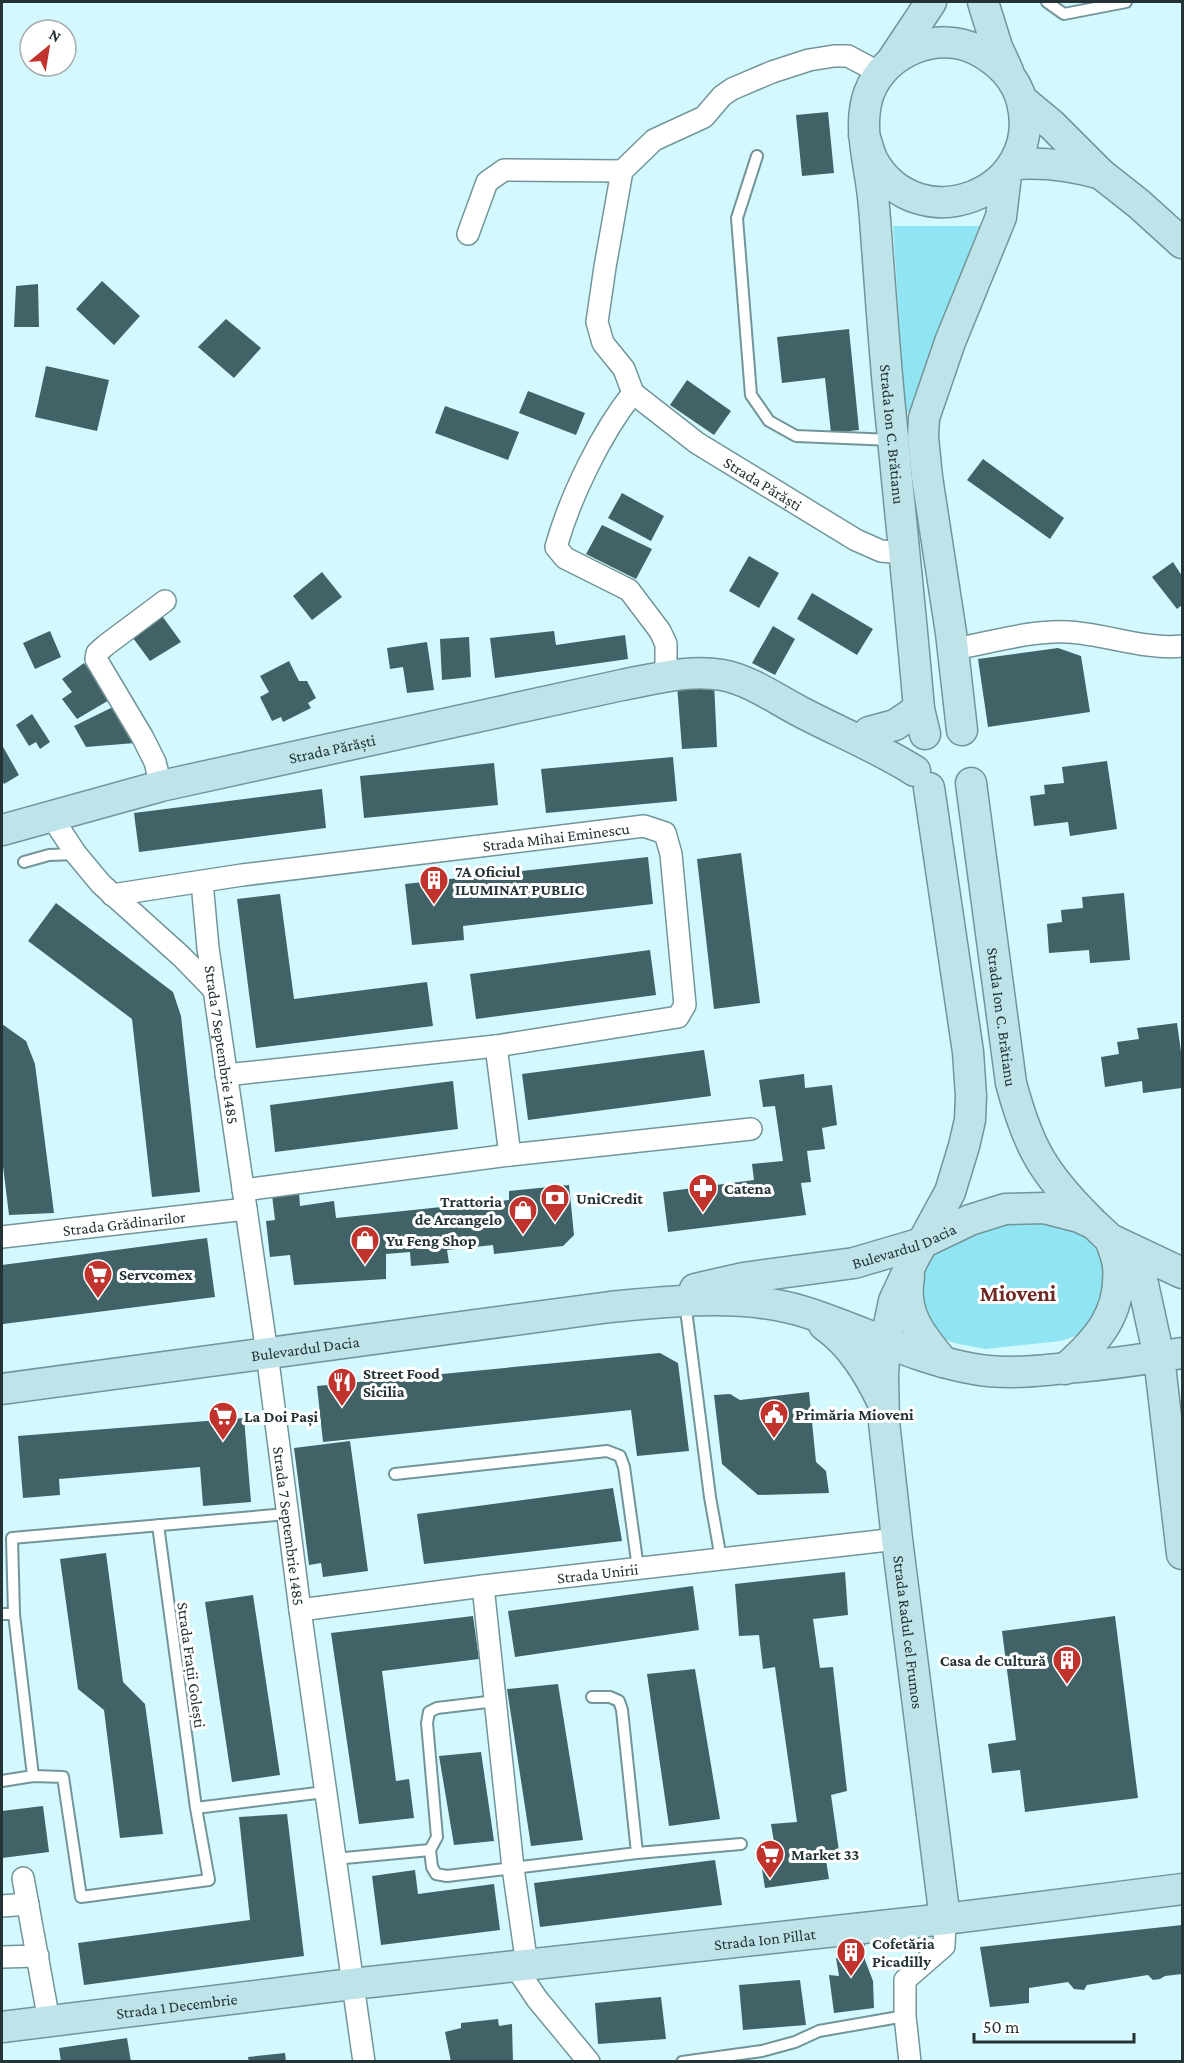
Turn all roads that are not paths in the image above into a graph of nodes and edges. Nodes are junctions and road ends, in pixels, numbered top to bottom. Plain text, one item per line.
1 (932, 2) edge
2 (983, 2) edge
3 (1047, 2) edge
4 (1126, 2) edge
5 (885, 68) junction
6 (1017, 90) junction
7 (864, 135) junction
8 (757, 156) dead end
9 (1010, 169) junction
10 (622, 171) junction
11 (1101, 174) junction
12 (468, 234) dead end
13 (1182, 243) edge
14 (633, 393) junction
15 (923, 437) junction
16 (893, 440) junction
17 (904, 553) junction
18 (165, 601) dead end
19 (1182, 646) edge
20 (953, 649) junction
21 (666, 676) junction
22 (921, 728) junction
23 (858, 733) junction
24 (973, 756) junction
25 (922, 780) junction
26 (161, 786) junction
27 (51, 816) junction
28 (2, 830) edge
29 (76, 854) junction
30 (24, 862) dead end
31 (202, 882) junction
32 (112, 895) junction
33 (214, 990) junction
34 (496, 1046) junction
35 (226, 1075) junction
36 (751, 1129) dead end
37 (510, 1155) junction
38 (245, 1200) junction
39 (2, 1237) edge
40 (1113, 1239) junction
41 (917, 1251) junction
42 (1182, 1273) edge
43 (685, 1302) junction
44 (610, 1307) junction
45 (804, 1312) junction
46 (885, 1343) junction
47 (267, 1353) junction
48 (1171, 1355) edge
49 (943, 1362) junction
50 (1065, 1369) junction
51 (2, 1389) edge
52 (883, 1402) junction
53 (395, 1474) dead end
54 (287, 1514) junction
55 (158, 1525) junction
56 (897, 1539) junction
57 (1182, 1554) edge
58 (721, 1559) junction
59 (638, 1568) junction
60 (483, 1586) junction
61 (300, 1610) junction
62 (2, 1614) edge
63 (14, 1614) junction
64 (592, 1697) dead end
65 (496, 1701) junction
66 (33, 1776) junction
67 (2, 1781) edge
68 (325, 1792) junction
69 (196, 1808) junction
70 (741, 1844) dead end
71 (430, 1850) junction
72 (638, 1853) junction
73 (334, 1859) junction
74 (513, 1868) junction
75 (23, 1878) dead end
76 (1182, 1889) edge
77 (28, 1904) junction
78 (2, 1906) edge
79 (945, 1919) junction
80 (38, 1956) junction
81 (2, 1957) edge
82 (521, 1966) junction
83 (352, 1984) junction
84 (905, 2016) junction
85 (48, 2022) junction
86 (2, 2027) edge
87 (364, 2061) edge
88 (589, 2061) edge
89 (682, 2061) edge
90 (910, 2061) edge

1 - 5 main road
2 - 6 main road
3 - 4 lane
5 - 6 main road
5 - 7 main road
5 - 10 street
6 - 9 main road
6 - 11 main road
7 - 9 main road
7 - 16 main road, Strada Ion C. Brătianu
8 - 16 lane
9 - 11 main road
9 - 15 main road, Strada Ion C. Brătianu
10 - 12 street
10 - 14 street, Strada Părăști
11 - 13 main road
14 - 17 street, Strada Părăști
14 - 21 street
15 - 16 main road
15 - 20 main road, Strada Ion C. Brătianu
16 - 17 main road, Strada Ion C. Brătianu
17 - 22 main road, Strada Ion C. Brătianu
18 - 26 street
19 - 20 street
20 - 24 main road, Strada Ion C. Brătianu
21 - 23 main road, Strada Părăști
21 - 26 main road, Strada Părăști
22 - 23 main road
22 - 24 main road
22 - 25 main road
23 - 25 main road, Strada Părăști
24 - 25 main road
24 - 40 main road, Strada Ion C. Brătianu
25 - 41 main road
26 - 27 main road, Strada Părăști
27 - 28 main road, Strada Părăști
27 - 29 street
29 - 30 lane
29 - 32 street
31 - 32 street, Strada Mihai Eminescu
31 - 33 street, Strada 7 Septembrie 1485
31 - 34 street, Strada Mihai Eminescu
32 - 33 street
33 - 35 street, Strada 7 Septembrie 1485
34 - 35 street
34 - 37 street
35 - 38 street, Strada 7 Septembrie 1485
36 - 37 street
37 - 38 street
38 - 39 street, Strada Grădinarilor
38 - 47 street, Strada 7 Septembrie 1485
40 - 41 main road, Bulevardul Dacia
40 - 42 main road, Bulevardul Dacia
40 - 48 main road
40 - 50 main road
41 - 44 main road, Bulevardul Dacia
41 - 46 main road, Strada Radul cel Frumos
41 - 49 main road
43 - 44 main road, Bulevardul Dacia
43 - 45 main road, Bulevardul Dacia
43 - 58 lane
44 - 47 main road, Bulevardul Dacia
45 - 46 main road, Bulevardul Dacia
45 - 52 main road
46 - 49 main road, Bulevardul Dacia
46 - 52 main road, Strada Radul cel Frumos
47 - 51 main road, Bulevardul Dacia
47 - 54 street, Strada 7 Septembrie 1485
48 - 50 main road, Bulevardul Dacia
48 - 57 main road
49 - 50 main road, Bulevardul Dacia
52 - 56 main road, Strada Radul cel Frumos
53 - 59 lane
54 - 55 lane
54 - 61 street, Strada 7 Septembrie 1485
55 - 63 lane
55 - 69 lane, Strada Frații Golești
56 - 58 street, Strada Unirii
56 - 79 main road, Strada Radul cel Frumos
58 - 59 street, Strada Unirii
59 - 60 street, Strada Unirii
60 - 61 street, Strada Unirii
60 - 65 street
61 - 68 street, Strada 7 Septembrie 1485
62 - 63 lane
63 - 66 lane
64 - 72 lane
65 - 71 lane
65 - 74 street
66 - 67 lane, Strada Frații Golești
66 - 69 lane, Strada Frații Golești
68 - 69 lane
68 - 73 street, Strada 7 Septembrie 1485
70 - 72 lane
71 - 73 lane
71 - 74 lane
72 - 74 lane
73 - 83 street, Strada 7 Septembrie 1485
74 - 82 street
75 - 77 street
76 - 79 main road, Strada Ion Pillat
77 - 78 street
77 - 80 street
79 - 82 main road, Strada Ion Pillat
79 - 84 street
80 - 81 street
80 - 85 street
82 - 83 main road, Strada Ion Pillat
82 - 88 street
83 - 85 main road, Strada 1 Decembrie
83 - 87 street, Strada 7 Septembrie 1485
84 - 89 lane
84 - 90 street
85 - 86 main road, Strada 1 Decembrie

